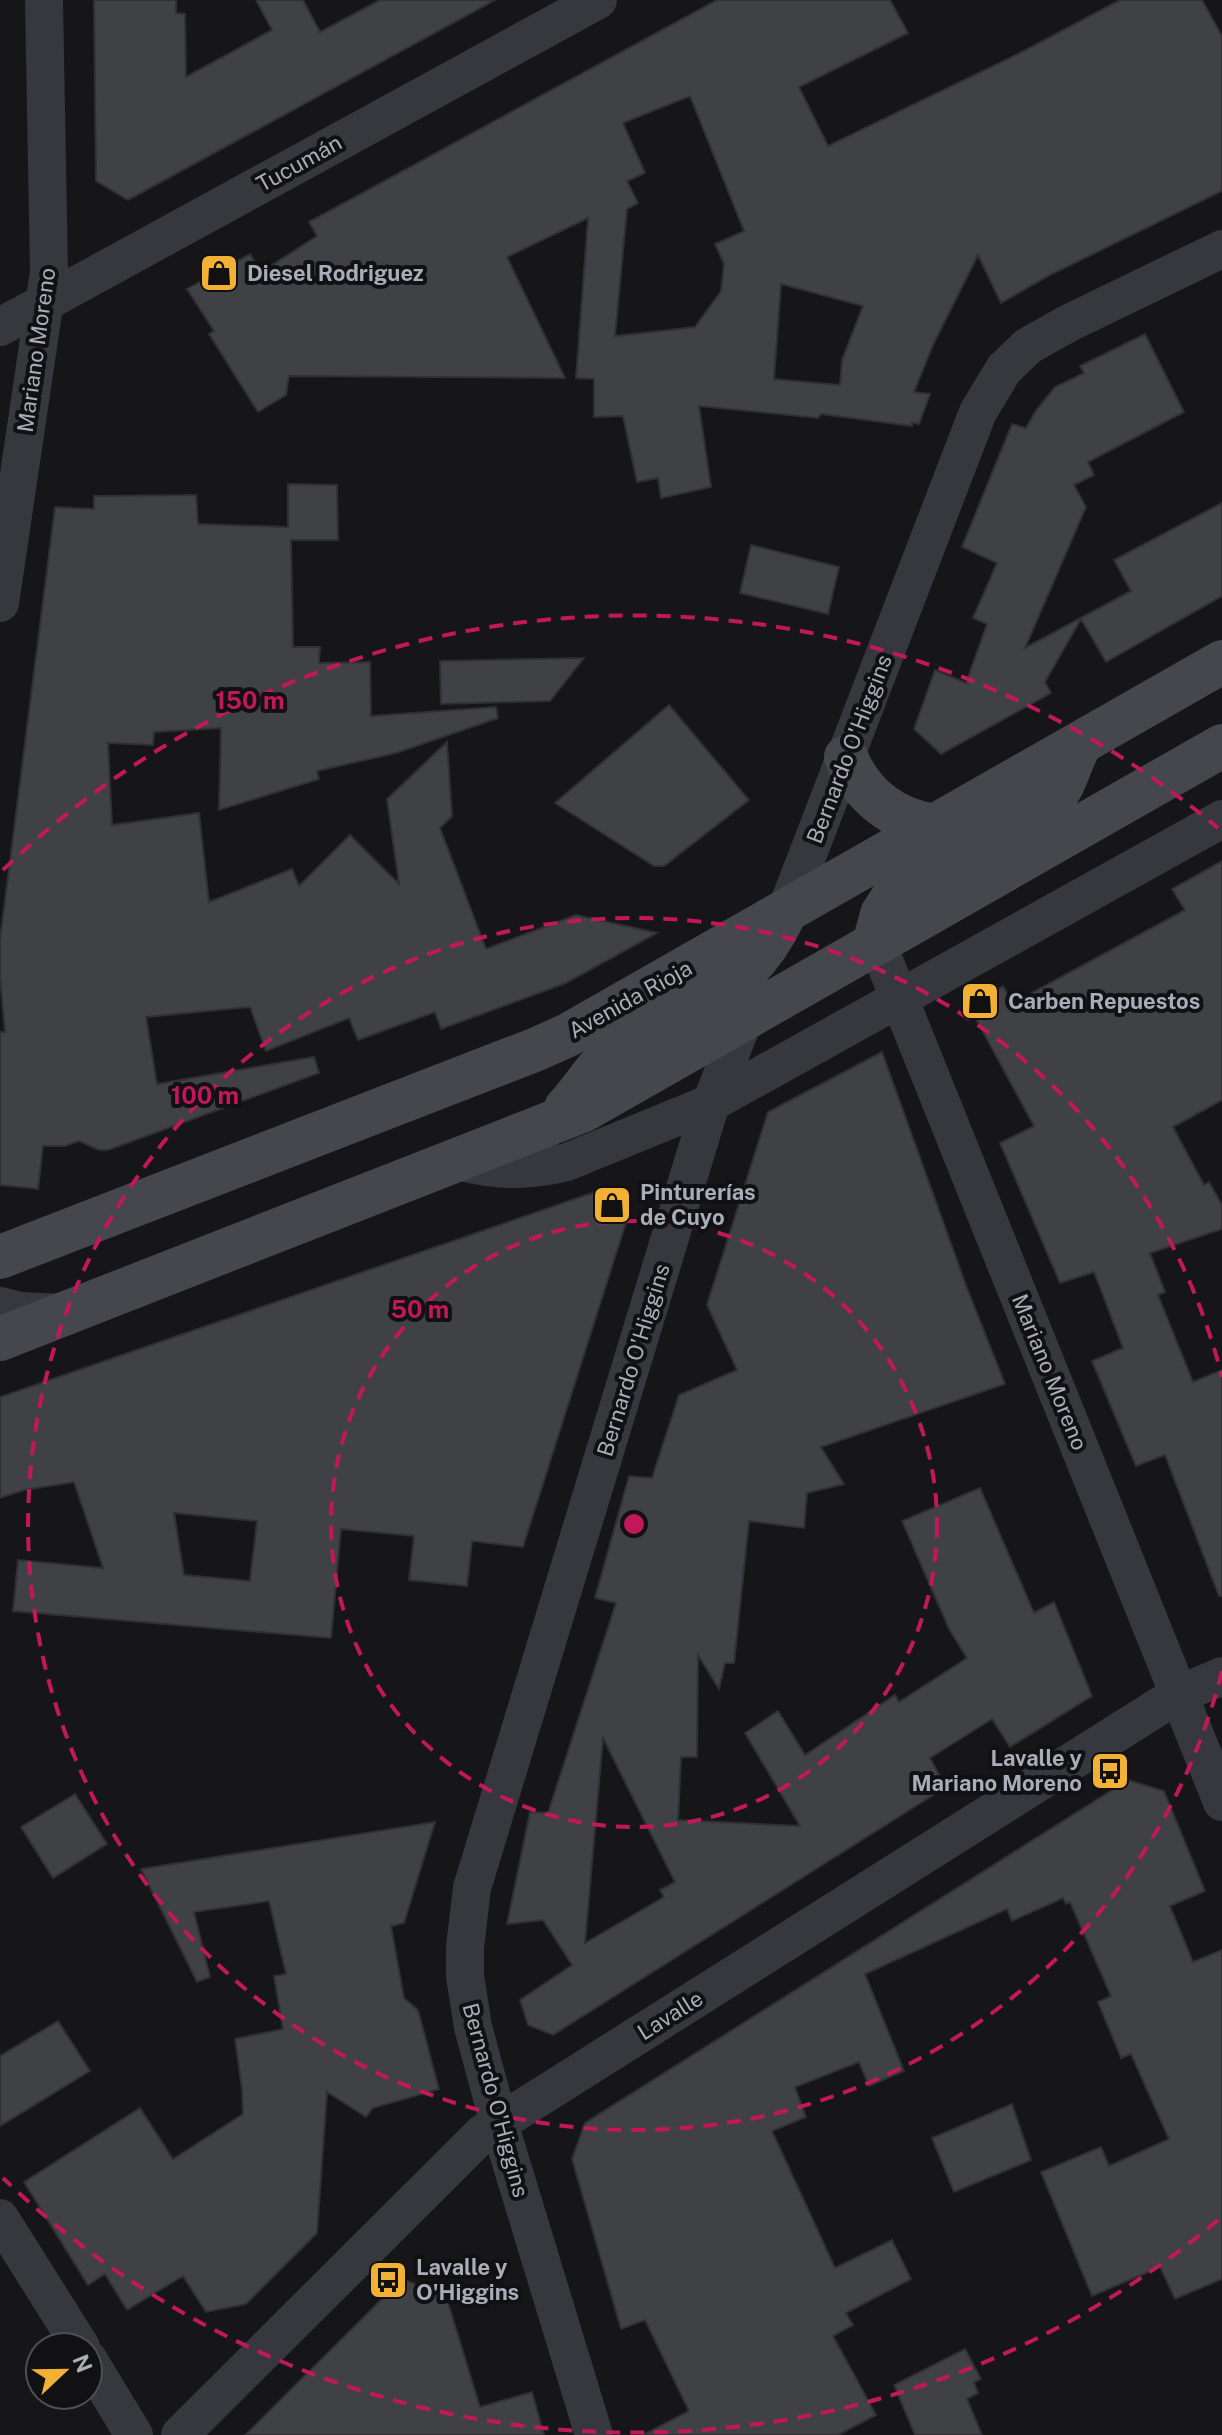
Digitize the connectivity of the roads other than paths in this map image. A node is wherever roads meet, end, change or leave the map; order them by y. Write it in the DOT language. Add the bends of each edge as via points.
graph roads {
  1 [pos="44,0"];
  2 [pos="598,0"];
  3 [pos="1222,249"];
  4 [pos="45,302"];
  5 [pos="0,327"];
  6 [pos="0,603"];
  7 [pos="1222,662"];
  8 [pos="1081,743"];
  9 [pos="1222,746"];
  10 [pos="846,757"];
  11 [pos="1222,819"];
  12 [pos="936,826"];
  13 [pos="786,912"];
  14 [pos="877,943"];
  15 [pos="900,998"];
  16 [pos="745,1019"];
  17 [pos="711,1103"];
  18 [pos="547,1126"];
  19 [pos="457,1161"];
  20 [pos="0,1257"];
  21 [pos="0,1306"];
  22 [pos="68,1312"];
  23 [pos="0,1339"];
  24 [pos="1222,1676"];
  25 [pos="1179,1695"];
  26 [pos="1222,1802"];
  27 [pos="499,2123"];
  28 [pos="0,2218"];
  29 [pos="71,2331"];
  30 [pos="104,2385"];
  31 [pos="134,2435"];
  32 [pos="180,2435"];
  33 [pos="594,2435"];
  1 -- 4 [label="street, Mariano Moreno" via="49,272"];
  2 -- 4 [label="street, Tucumán"];
  3 -- 10 [label="street, Bernardo O'Higgins" via="1069,323 1028,346 1004,369 978,412"];
  4 -- 5 [label="street, Tucumán"];
  4 -- 6 [label="street, Mariano Moreno"];
  7 -- 8 [label="main road, Avenida Rioja"];
  8 -- 12 [label="main road, Avenida Rioja"];
  8 -- 14 [label="main road" via="1050,802 898,889 882,914"];
  9 -- 14 [label="main road"];
  10 -- 12 [label="main road" via="881,805"];
  10 -- 13 [label="street, Bernardo O'Higgins"];
  11 -- 15 [label="street"];
  12 -- 13 [label="main road, Avenida Rioja"];
  13 -- 16 [label="street, Bernardo O'Higgins"];
  13 -- 18 [label="main road" via="757,960 729,988 613,1054"];
  13 -- 20 [label="main road, Avenida Rioja" via="537,1049"];
  14 -- 15 [label="street, Mariano Moreno"];
  14 -- 16 [label="main road"];
  15 -- 17 [label="street"];
  15 -- 25 [label="street, Mariano Moreno"];
  16 -- 17 [label="street, Bernardo O'Higgins"];
  16 -- 18 [label="main road"];
  17 -- 19 [label="street" via="552,1166 500,1170"];
  17 -- 27 [label="street, Bernardo O'Higgins" via="472,1888 465,1947 468,2005"];
  18 -- 19 [label="main road"];
  19 -- 22 [label="main road"];
  21 -- 22 [label="street"];
  22 -- 23 [label="main road"];
  24 -- 25 [label="street, Lavalle"];
  25 -- 26 [label="street, Mariano Moreno"];
  25 -- 27 [label="street, Lavalle"];
  27 -- 32 [label="street, Lavalle" via="483,2133"];
  27 -- 33 [label="street, Bernardo O'Higgins"];
  28 -- 29 [label="street"];
  30 -- 31 [label="street"];
}
